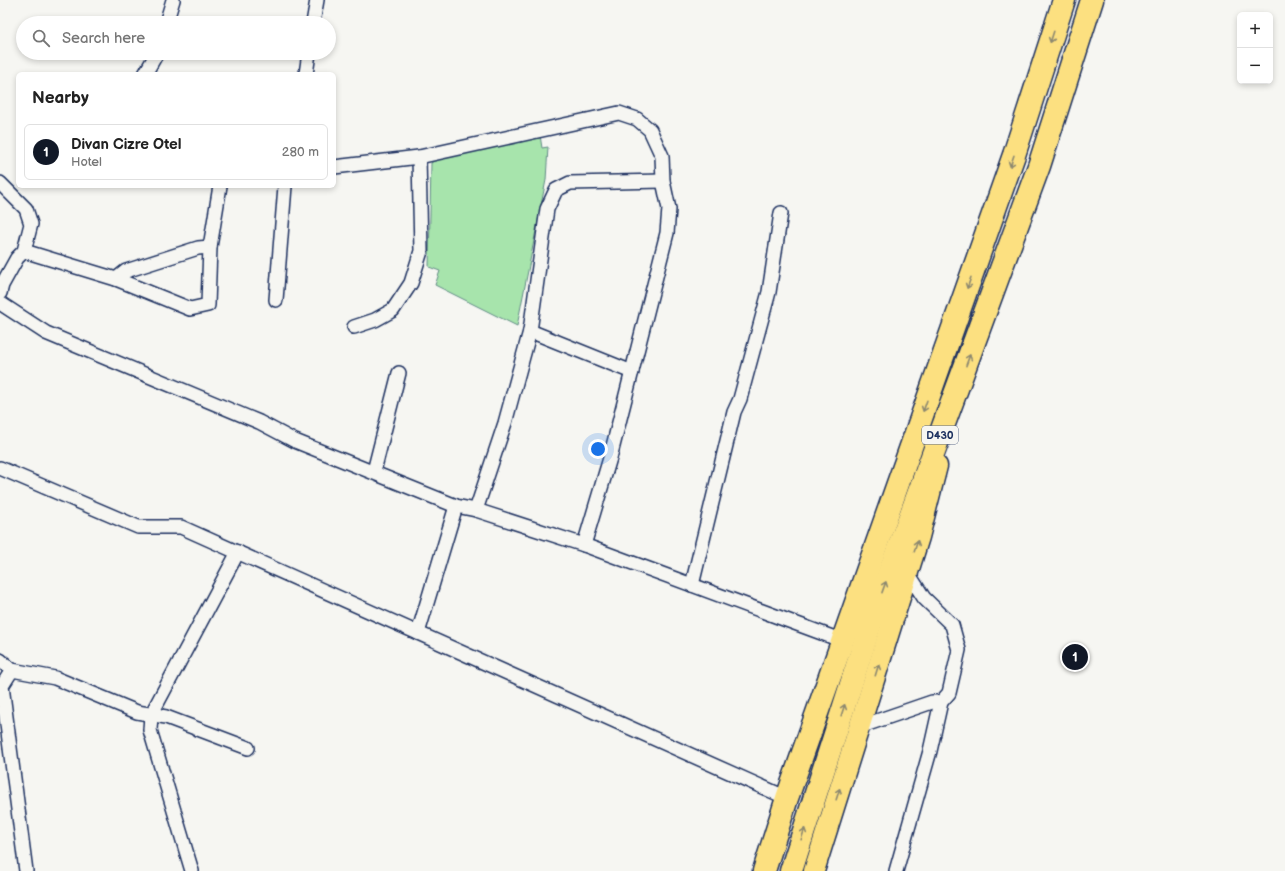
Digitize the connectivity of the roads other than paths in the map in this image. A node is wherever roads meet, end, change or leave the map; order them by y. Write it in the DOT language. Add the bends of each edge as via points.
graph roads {
  1 [pos="173,0"];
  2 [pos="316,0"];
  3 [pos="1064,0"];
  4 [pos="1092,0"];
  5 [pos="168,16"];
  6 [pos="314,16"];
  7 [pos="153,60"];
  8 [pos="308,60"];
  9 [pos="146,72"];
  10 [pos="306,72"];
  11 [pos="419,157"];
  12 [pos="336,167"];
  13 [pos="663,181"];
  14 [pos="0,183"];
  15 [pos="220,188"];
  16 [pos="284,188"];
  17 [pos="781,213"];
  18 [pos="210,246"];
  19 [pos="24,251"];
  20 [pos="116,279"];
  21 [pos="0,293"];
  22 [pos="276,300"];
  23 [pos="0,303"];
  24 [pos="354,327"];
  25 [pos="530,331"];
  26 [pos="632,372"];
  27 [pos="399,373"];
  28 [pos="958,386"];
  29 [pos="0,468"];
  30 [pos="374,471"];
  31 [pos="456,506"];
  32 [pos="476,510"];
  33 [pos="584,544"];
  34 [pos="238,552"];
  35 [pos="908,573"];
  36 [pos="692,585"];
  37 [pos="418,633"];
  38 [pos="843,641"];
  39 [pos="0,660"];
  40 [pos="12,670"];
  41 [pos="1,686"];
  42 [pos="941,702"];
  43 [pos="151,715"];
  44 [pos="859,727"];
  45 [pos="248,748"];
  46 [pos="787,798"];
  47 [pos="26,871"];
  48 [pos="192,871"];
  49 [pos="764,871"];
  50 [pos="791,871"];
  51 [pos="814,871"];
  52 [pos="896,871"];
  1 -- 5 [label="street"];
  2 -- 6 [label="street"];
  3 -- 38 [label="highway, D430, one-way" via="1014,155"];
  28 -- 4 [label="highway, D430, one-way" via="1040,166"];
  7 -- 9 [label="street"];
  8 -- 10 [label="street"];
  11 -- 12 [label="street"];
  11 -- 13 [label="street" via="620,113 637,119 650,130 662,156"];
  11 -- 24 [label="street" via="421,251 411,283 393,310"];
  13 -- 25 [label="street" via="570,182 556,190 547,209"];
  13 -- 26 [label="street" via="669,209 667,233"];
  14 -- 19 [label="street" via="26,209 31,224"];
  15 -- 18 [label="street"];
  16 -- 22 [label="street"];
  17 -- 36 [label="street" via="769,292 740,399 734,412"];
  18 -- 20 [label="street" via="126,270"];
  18 -- 20 [label="street" via="208,305 190,309"];
  19 -- 20 [label="street"];
  19 -- 21 [label="street" via="17,258"];
  23 -- 30 [label="street" via="46,333 259,422 295,441"];
  25 -- 26 [label="street"];
  25 -- 32 [label="street" via="505,423"];
  26 -- 33 [label="street"];
  27 -- 30 [label="street"];
  35 -- 28 [label="main road, one-way"];
  50 -- 28 [label="highway, D430, one-way" via="871,622"];
  29 -- 34 [label="street" via="138,527 181,527"];
  30 -- 31 [label="street"];
  31 -- 32 [label="street"];
  31 -- 37 [label="street"];
  32 -- 33 [label="street"];
  33 -- 36 [label="street"];
  34 -- 37 [label="street"];
  34 -- 43 [label="street"];
  35 -- 42 [label="street" via="924,598 952,625 954,631 958,650 949,693"];
  44 -- 35 [label="main road, one-way"];
  36 -- 38 [label="street"];
  37 -- 46 [label="street"];
  38 -- 46 [label="highway, D430"];
  39 -- 40 [label="street"];
  40 -- 41 [label="street"];
  40 -- 43 [label="street" via="55,678 137,712"];
  41 -- 47 [label="street"];
  42 -- 44 [label="street" via="932,702"];
  42 -- 52 [label="street"];
  43 -- 45 [label="street" via="166,717"];
  43 -- 48 [label="street" via="150,730"];
  51 -- 44 [label="main road, one-way"];
  46 -- 49 [label="highway, D430"];
}
